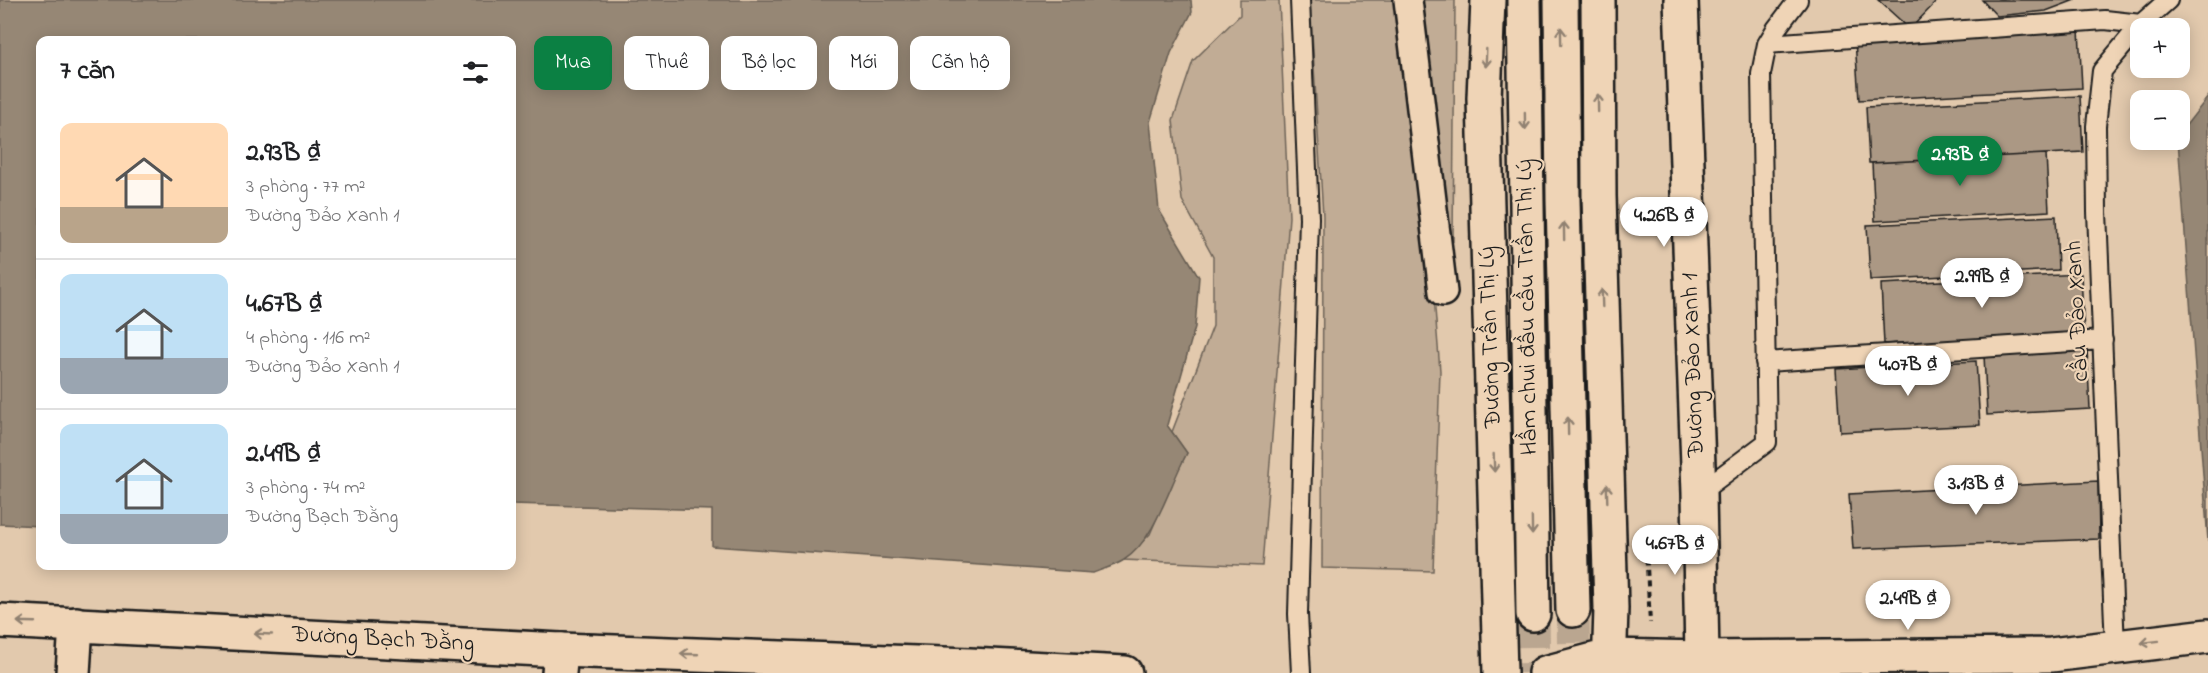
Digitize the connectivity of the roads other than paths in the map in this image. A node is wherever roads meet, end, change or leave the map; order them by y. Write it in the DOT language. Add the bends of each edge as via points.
graph roads {
  1 [pos="1300,0"];
  2 [pos="1408,0"];
  3 [pos="1488,0"];
  4 [pos="1524,0"];
  5 [pos="1561,0"];
  6 [pos="1598,0"];
  7 [pos="1681,0"];
  8 [pos="1798,0"];
  9 [pos="2168,0"];
  10 [pos="2148,18"];
  11 [pos="2130,23"];
  12 [pos="2130,37"];
  13 [pos="1767,44"];
  14 [pos="1443,292"];
  15 [pos="2103,340"];
  16 [pos="1765,362"];
  17 [pos="1699,493"];
  18 [pos="1573,610"];
  19 [pos="1533,614"];
  20 [pos="0,621"];
  21 [pos="76,624"];
  22 [pos="2208,636"];
  23 [pos="1702,658"];
  24 [pos="2115,660"];
  25 [pos="560,661"];
  26 [pos="1609,665"];
  27 [pos="1079,672"];
  28 [pos="73,673"];
  29 [pos="1125,673"];
  30 [pos="1301,673"];
  31 [pos="1500,673"];
  32 [pos="1545,673"];
  1 -- 30 [label="lane" via="1309,218 1298,614"];
  2 -- 14 [label="street"];
  3 -- 31 [label="main road, Đường Trần Thị Lý, one-way" via="1484,98"];
  4 -- 19 [label="main road, Hầm chui đầu cầu Trần Thị Lý, one-way"];
  18 -- 5 [label="main road, Hầm chui đầu cầu Trần Thị Lý, one-way"];
  26 -- 6 [label="main road, one-way"];
  7 -- 17 [label="main road, Đường Đảo Xanh 1"];
  8 -- 13 [label="lane"];
  9 -- 10 [label="lane, cầu Đảo Xanh"];
  11 -- 13 [label="lane" via="2105,20"];
  12 -- 15 [label="lane, cầu Đảo Xanh" via="2102,71 2096,126"];
  13 -- 16 [label="lane" via="1761,74"];
  15 -- 16 [label="lane"];
  15 -- 24 [label="lane, cầu Đảo Xanh"];
  16 -- 17 [label="lane" via="1767,442"];
  17 -- 23 [label="main road, Đường Đảo Xanh 1"];
  21 -- 20 [label="main road, Đường Bạch Đằng, one-way"];
  25 -- 21 [label="main road, Đường Bạch Đằng, one-way"];
  21 -- 28 [label="main road"];
  22 -- 24 [label="main road, one-way"];
  23 -- 24 [label="main road" via="2051,655"];
  23 -- 26 [label="main road"];
  27 -- 25 [label="main road, Đường Bạch Đằng, one-way" via="970,665"];
  26 -- 32 [label="main road"];
  27 -- 29 [label="main road, Đường Bạch Đằng"];
}
